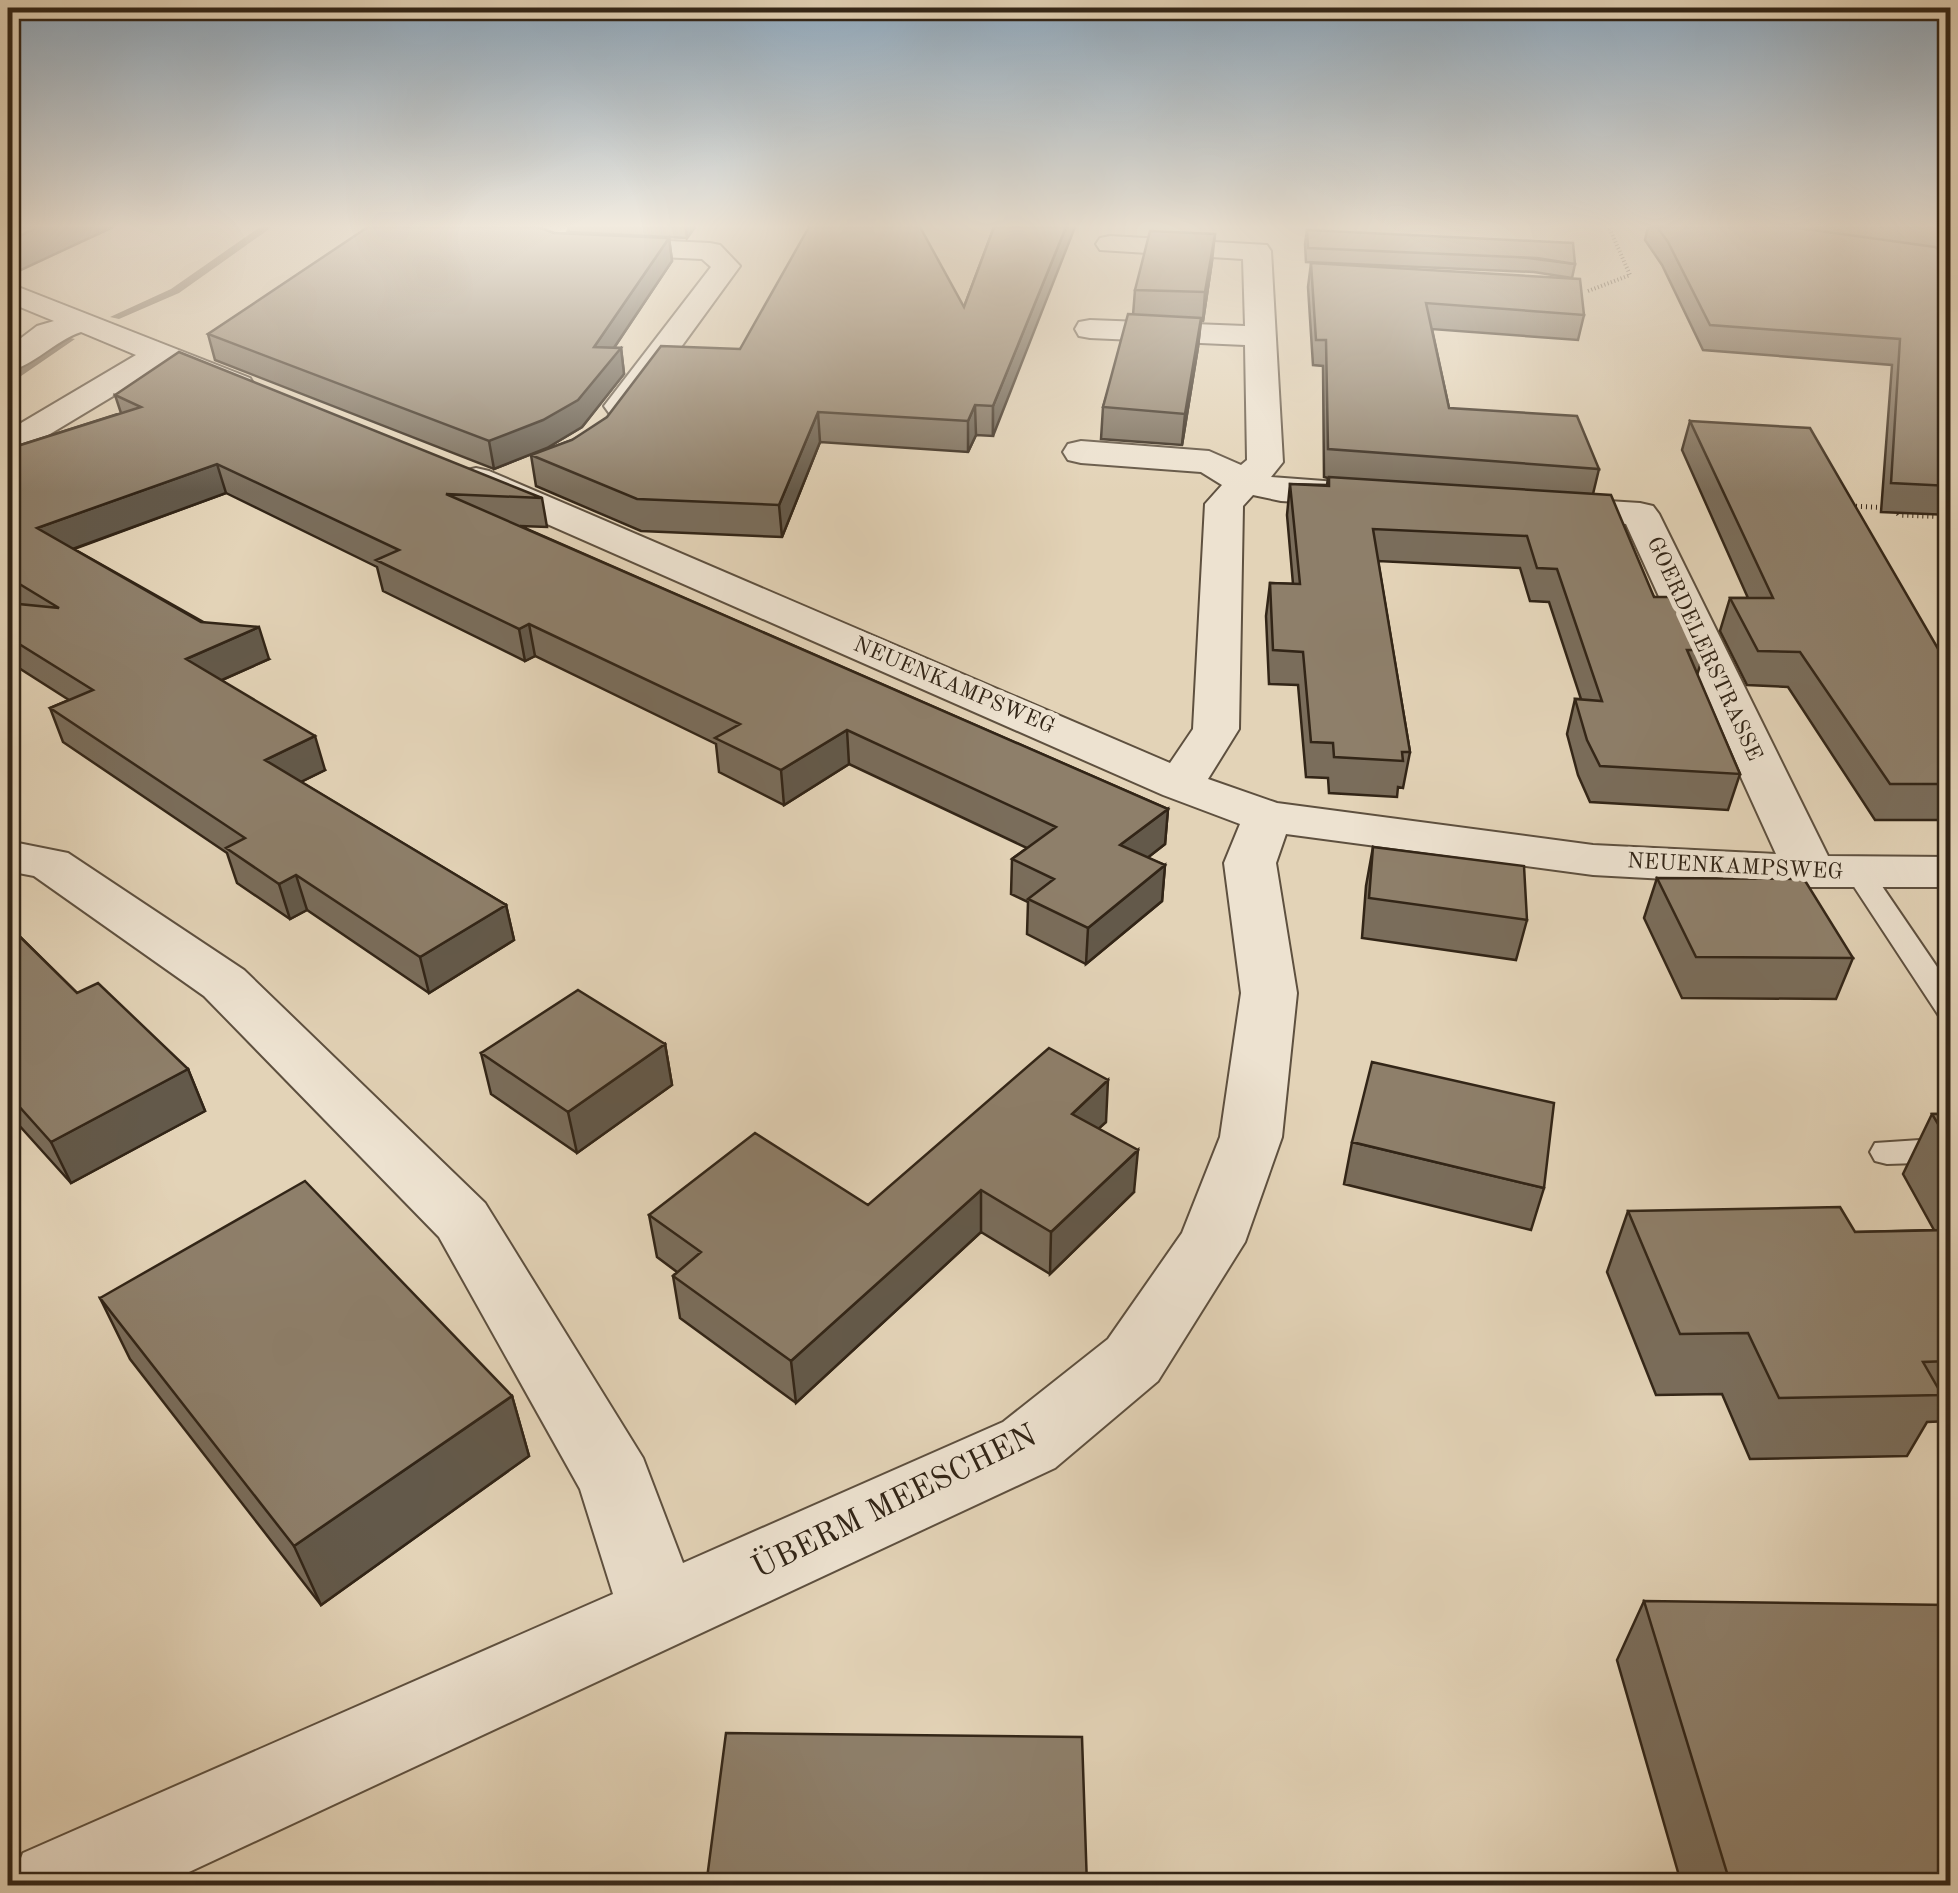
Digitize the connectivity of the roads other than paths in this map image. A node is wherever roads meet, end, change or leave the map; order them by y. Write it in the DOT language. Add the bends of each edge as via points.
graph roads {
  1 [pos="66,315"];
  2 [pos="689,315"];
  3 [pos="1265,315"];
  4 [pos="82,322"];
  5 [pos="1090,329"];
  6 [pos="1262,336"];
  7 [pos="163,356"];
  8 [pos="8,362"];
  9 [pos="276,400"];
  10 [pos="23,436"];
  11 [pos="598,437"];
  12 [pos="1081,452"];
  13 [pos="443,466"];
  14 [pos="1244,482"];
  15 [pos="1401,498"];
  16 [pos="1501,505"];
  17 [pos="1180,785"];
  18 [pos="1268,816"];
  19 [pos="8,856"];
  20 [pos="1810,872"];
  21 [pos="1858,872"];
  22 [pos="1950,872"];
  23 [pos="1950,1009"];
  24 [pos="1950,1150"];
  25 [pos="1887,1152"];
  26 [pos="660,1615"];
  27 [pos="56,1886"];
  1 -- 4 [label="street"];
  2 -- 11 [label="street"];
  3 -- 6 [label="street"];
  4 -- 7 [label="street"];
  4 -- 8 [label="street" via="48,333"];
  5 -- 6 [label="street"];
  6 -- 14 [label="street" via="1265,462"];
  7 -- 9 [label="street"];
  7 -- 10 [label="street"];
  12 -- 14 [label="street" via="1209,462"];
  13 -- 17 [label="street, NEUENKAMPSWEG" via="511,480"];
  14 -- 15 [label="street"];
  14 -- 17 [label="street" via="1224,504 1216,729"];
  16 -- 20 [label="street, GOERDELERSTRASSE" via="1640,514"];
  17 -- 18 [label="street, NEUENKAMPSWEG"];
  18 -- 20 [label="street, NEUENKAMPSWEG" via="1593,860"];
  18 -- 26 [label="street, ÜBERM MEESCHEN" via="1250,863 1269,993 1252,1136 1212,1242 1133,1360 1029,1445"];
  19 -- 26 [label="street" via="50,864 224,983 462,1220 616,1482"];
  20 -- 21 [label="street, NEUENKAMPSWEG"];
  21 -- 22 [label="street, NEUENKAMPSWEG"];
  21 -- 23 [label="lane"];
  24 -- 25 [label="lane"];
  26 -- 27 [label="street, ÜBERM MEESCHEN"];
}
